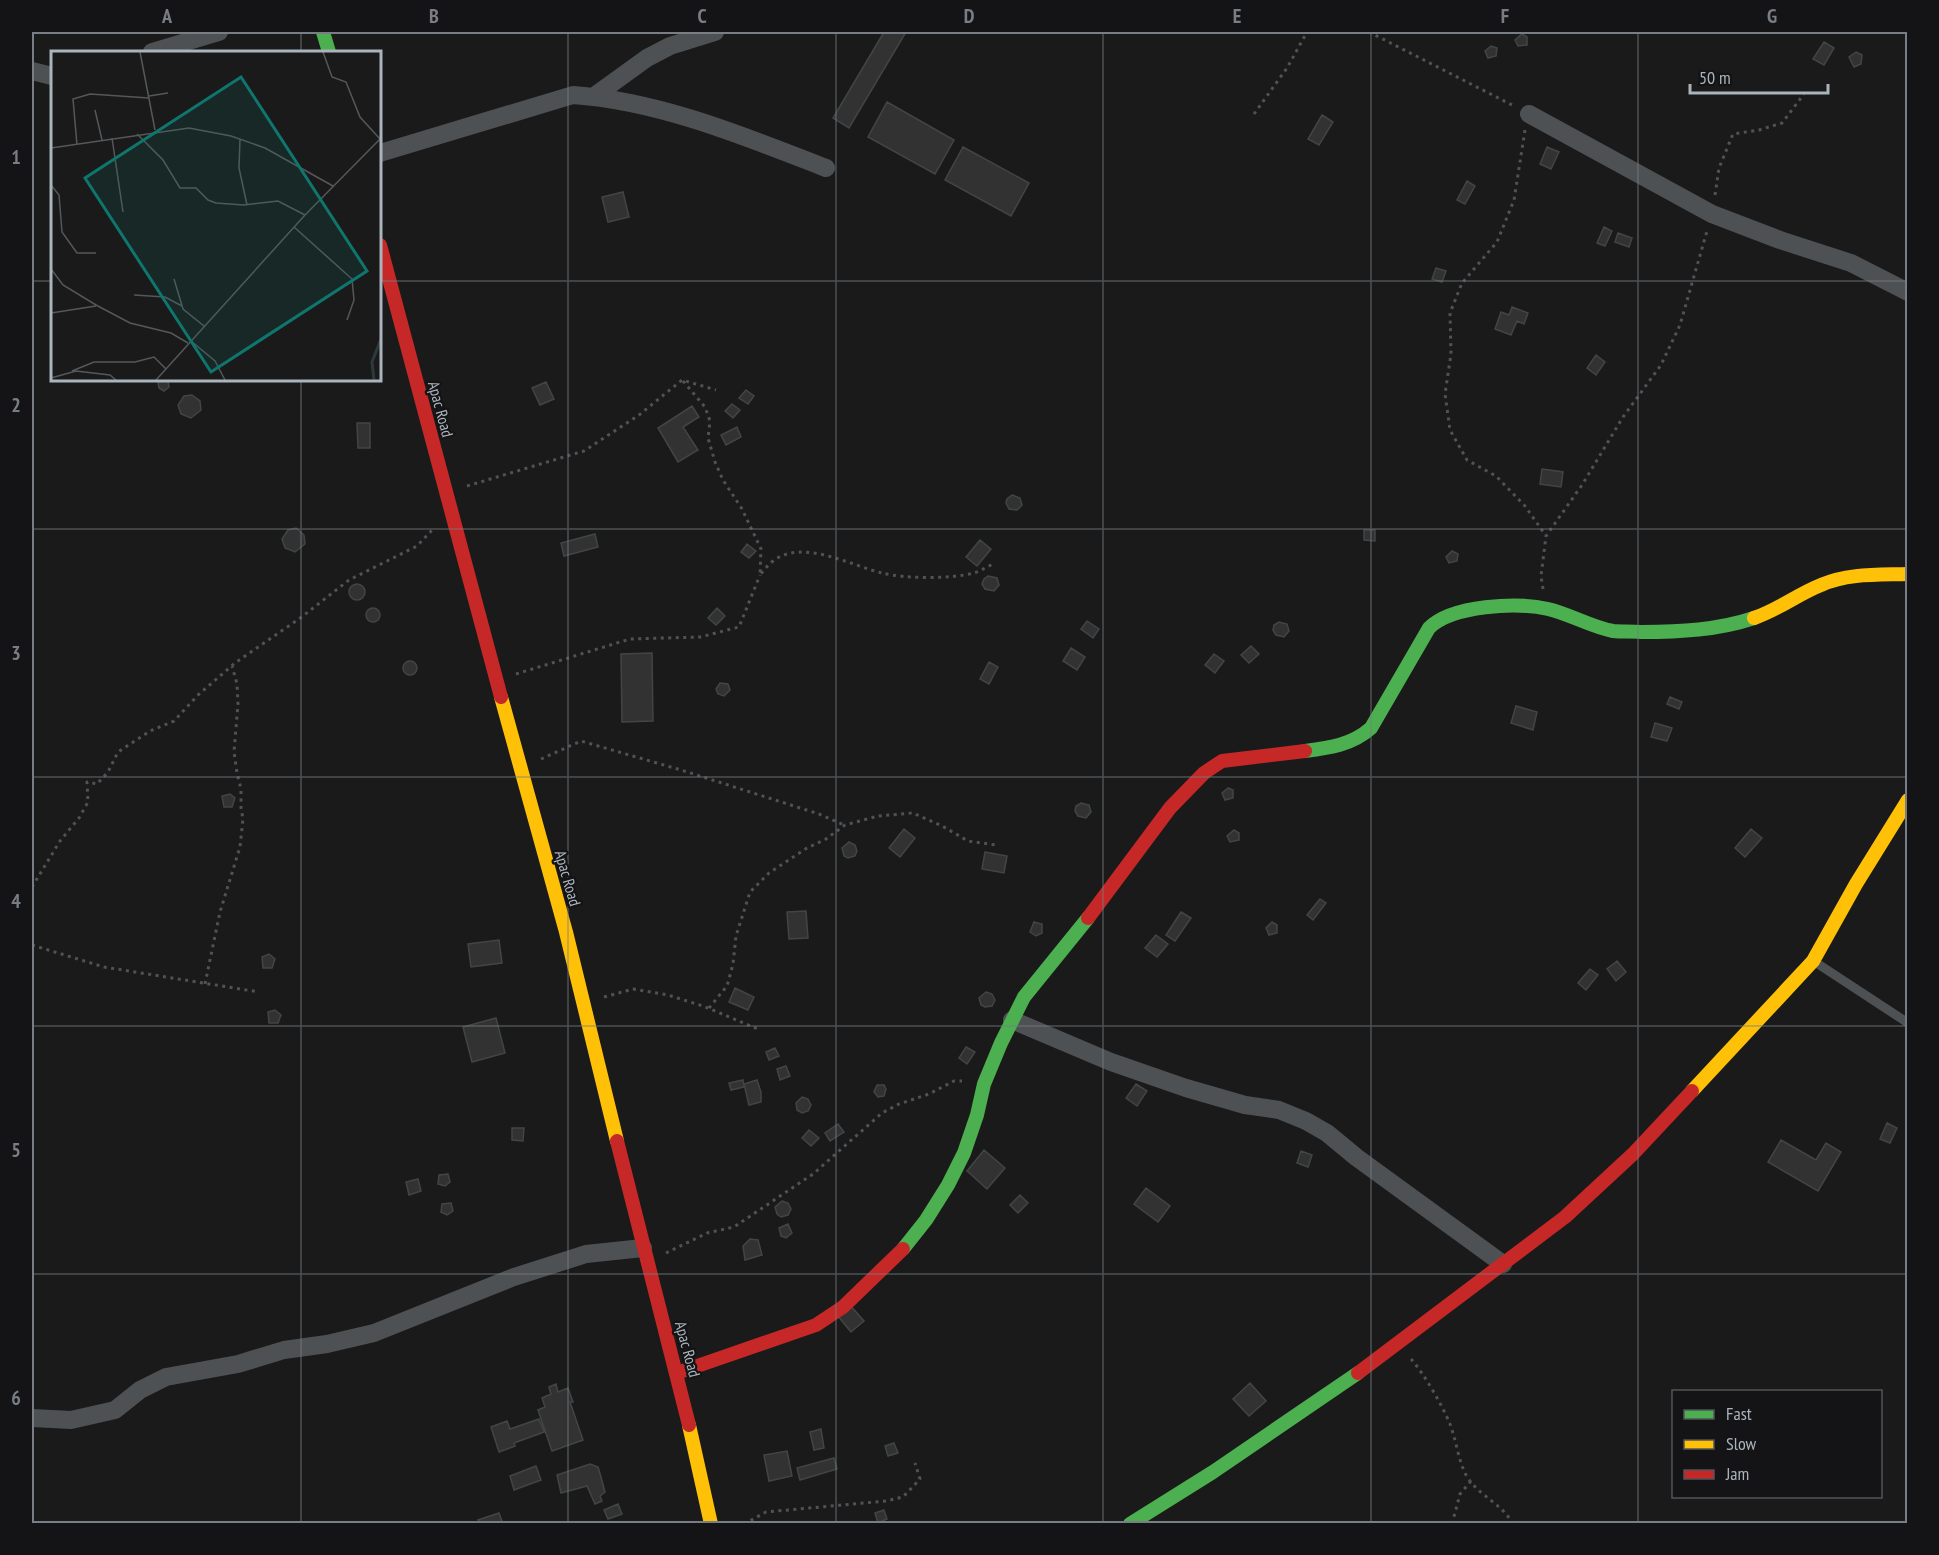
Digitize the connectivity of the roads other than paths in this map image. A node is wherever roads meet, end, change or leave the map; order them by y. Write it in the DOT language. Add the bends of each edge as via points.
graph roads {
  1 [pos="219,32"];
  2 [pos="324,32"];
  3 [pos="715,32"];
  4 [pos="155,51"];
  5 [pos="329,51"];
  6 [pos="32,71"];
  7 [pos="51,76"];
  8 [pos="593,97"];
  9 [pos="1529,114"];
  10 [pos="381,153"];
  11 [pos="826,168"];
  12 [pos="381,249"];
  13 [pos="1908,292"];
  14 [pos="1908,574"];
  15 [pos="1908,800"];
  16 [pos="1813,961"];
  17 [pos="1012,1020"];
  18 [pos="1908,1023"];
  19 [pos="645,1255"];
  20 [pos="1503,1264"];
  21 [pos="677,1373"];
  22 [pos="32,1418"];
  23 [pos="711,1524"];
  24 [pos="1130,1524"];
  1 -- 4 [label="street"];
  2 -- 5 [label="street"];
  3 -- 8 [label="street" via="670,46"];
  6 -- 7 [label="street"];
  8 -- 10 [label="street" via="573,95"];
  8 -- 11 [label="street" via="648,107"];
  9 -- 13 [label="street" via="1712,214 1851,263"];
  12 -- 19 [label="street, Apac Road" via="566,932"];
  14 -- 17 [label="street" via="1846,577 1822,584 1765,614 1708,629 1614,631 1546,609 1504,606 1443,617 1430,628 1362,737 1334,747 1222,761 1204,773 1170,808 1024,997"];
  15 -- 16 [label="street"];
  16 -- 18 [label="lane"];
  16 -- 20 [label="street" via="1633,1154 1566,1217"];
  17 -- 20 [label="street" via="1111,1062 1186,1088 1279,1110 1306,1121"];
  17 -- 21 [label="street" via="984,1084 964,1153 926,1220 901,1252 871,1282 816,1325"];
  19 -- 21 [label="street, Apac Road"];
  19 -- 22 [label="street" via="586,1254 374,1333 166,1377 140,1390 115,1410 71,1420"];
  20 -- 24 [label="street" via="1328,1395"];
  21 -- 23 [label="street, Apac Road"];
}
